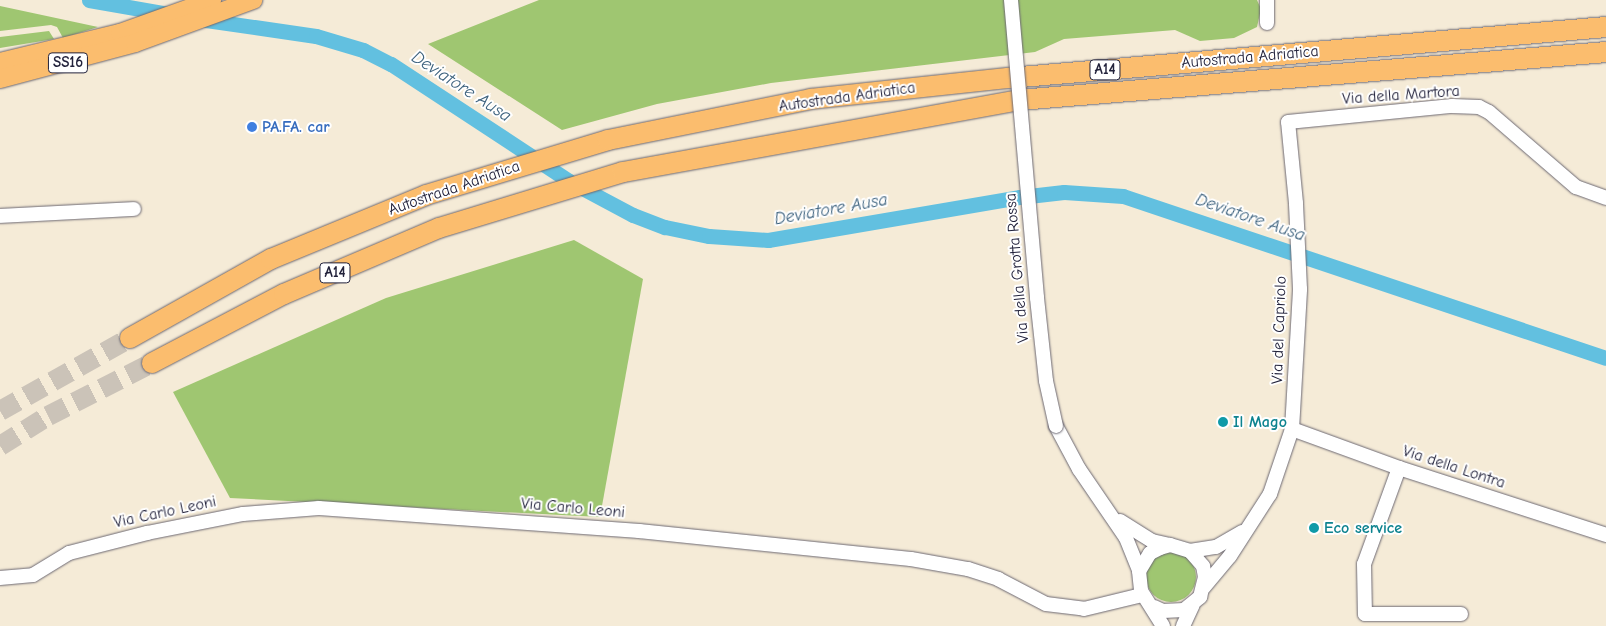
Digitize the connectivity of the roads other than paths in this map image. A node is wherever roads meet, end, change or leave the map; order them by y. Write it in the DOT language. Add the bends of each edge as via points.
graph roads {
  1 [pos="212,0"];
  2 [pos="253,0"];
  3 [pos="1012,0"];
  4 [pos="1267,0"];
  5 [pos="1267,23"];
  6 [pos="1606,27"];
  7 [pos="1606,52"];
  8 [pos="0,62"];
  9 [pos="0,79"];
  10 [pos="1288,122"];
  11 [pos="1606,198"];
  12 [pos="134,209"];
  13 [pos="0,216"];
  14 [pos="130,338"];
  15 [pos="152,363"];
  16 [pos="1292,429"];
  17 [pos="1399,468"];
  18 [pos="1113,516"];
  19 [pos="1247,529"];
  20 [pos="1606,535"];
  21 [pos="1170,545"];
  22 [pos="1190,551"];
  23 [pos="1139,570"];
  24 [pos="0,578"];
  25 [pos="1204,587"];
  26 [pos="1142,594"];
  27 [pos="1193,605"];
  28 [pos="1154,607"];
  29 [pos="1461,614"];
  30 [pos="1163,626"];
  31 [pos="1183,626"];
  1 -- 8 [label="main road, SS16" via="120,33"];
  2 -- 9 [label="main road, SS16" via="135,43"];
  3 -- 18 [label="street, Via della Grotta Rossa, bridge" via="1046,381 1056,426 1084,476"];
  4 -- 5 [label="street"];
  6 -- 14 [label="highway, Autostrada Adriatica / A14" via="1009,78 810,99 608,140 426,195 271,259"];
  7 -- 15 [label="highway, Autostrada Adriatica / A14" via="1019,100 623,172 439,228 284,294"];
  10 -- 11 [label="street, Via della Martora" via="1452,106 1479,107 1489,112 1576,187"];
  10 -- 16 [label="street, Via del Capriolo" via="1299,280"];
  12 -- 13 [label="street"];
  16 -- 17 [label="street, Via della Lontra"];
  16 -- 19 [label="street, Via del Capriolo" via="1270,494"];
  17 -- 20 [label="street, Via della Lontra"];
  17 -- 29 [label="street" via="1364,564 1365,614"];
  18 -- 21 [label="street, Via della Grotta Rossa" via="1135,532"];
  18 -- 23 [label="street, Via della Grotta Rossa" via="1135,555"];
  19 -- 22 [label="street, Via del Capriolo" via="1216,547"];
  19 -- 25 [label="street, Via del Capriolo"];
  21 -- 22 [label="street"];
  21 -- 23 [label="street" via="1150,553"];
  22 -- 25 [label="street" via="1203,566"];
  23 -- 26 [label="street"];
  24 -- 26 [label="street, Via Carlo Leoni" via="33,575 69,553 147,533 243,514 319,508 639,531 911,559 968,569 998,579 1046,604 1084,609"];
  25 -- 27 [label="street"];
  26 -- 28 [label="street"];
  27 -- 28 [label="street" via="1174,612"];
  27 -- 31 [label="street"];
  28 -- 30 [label="street"];
}
